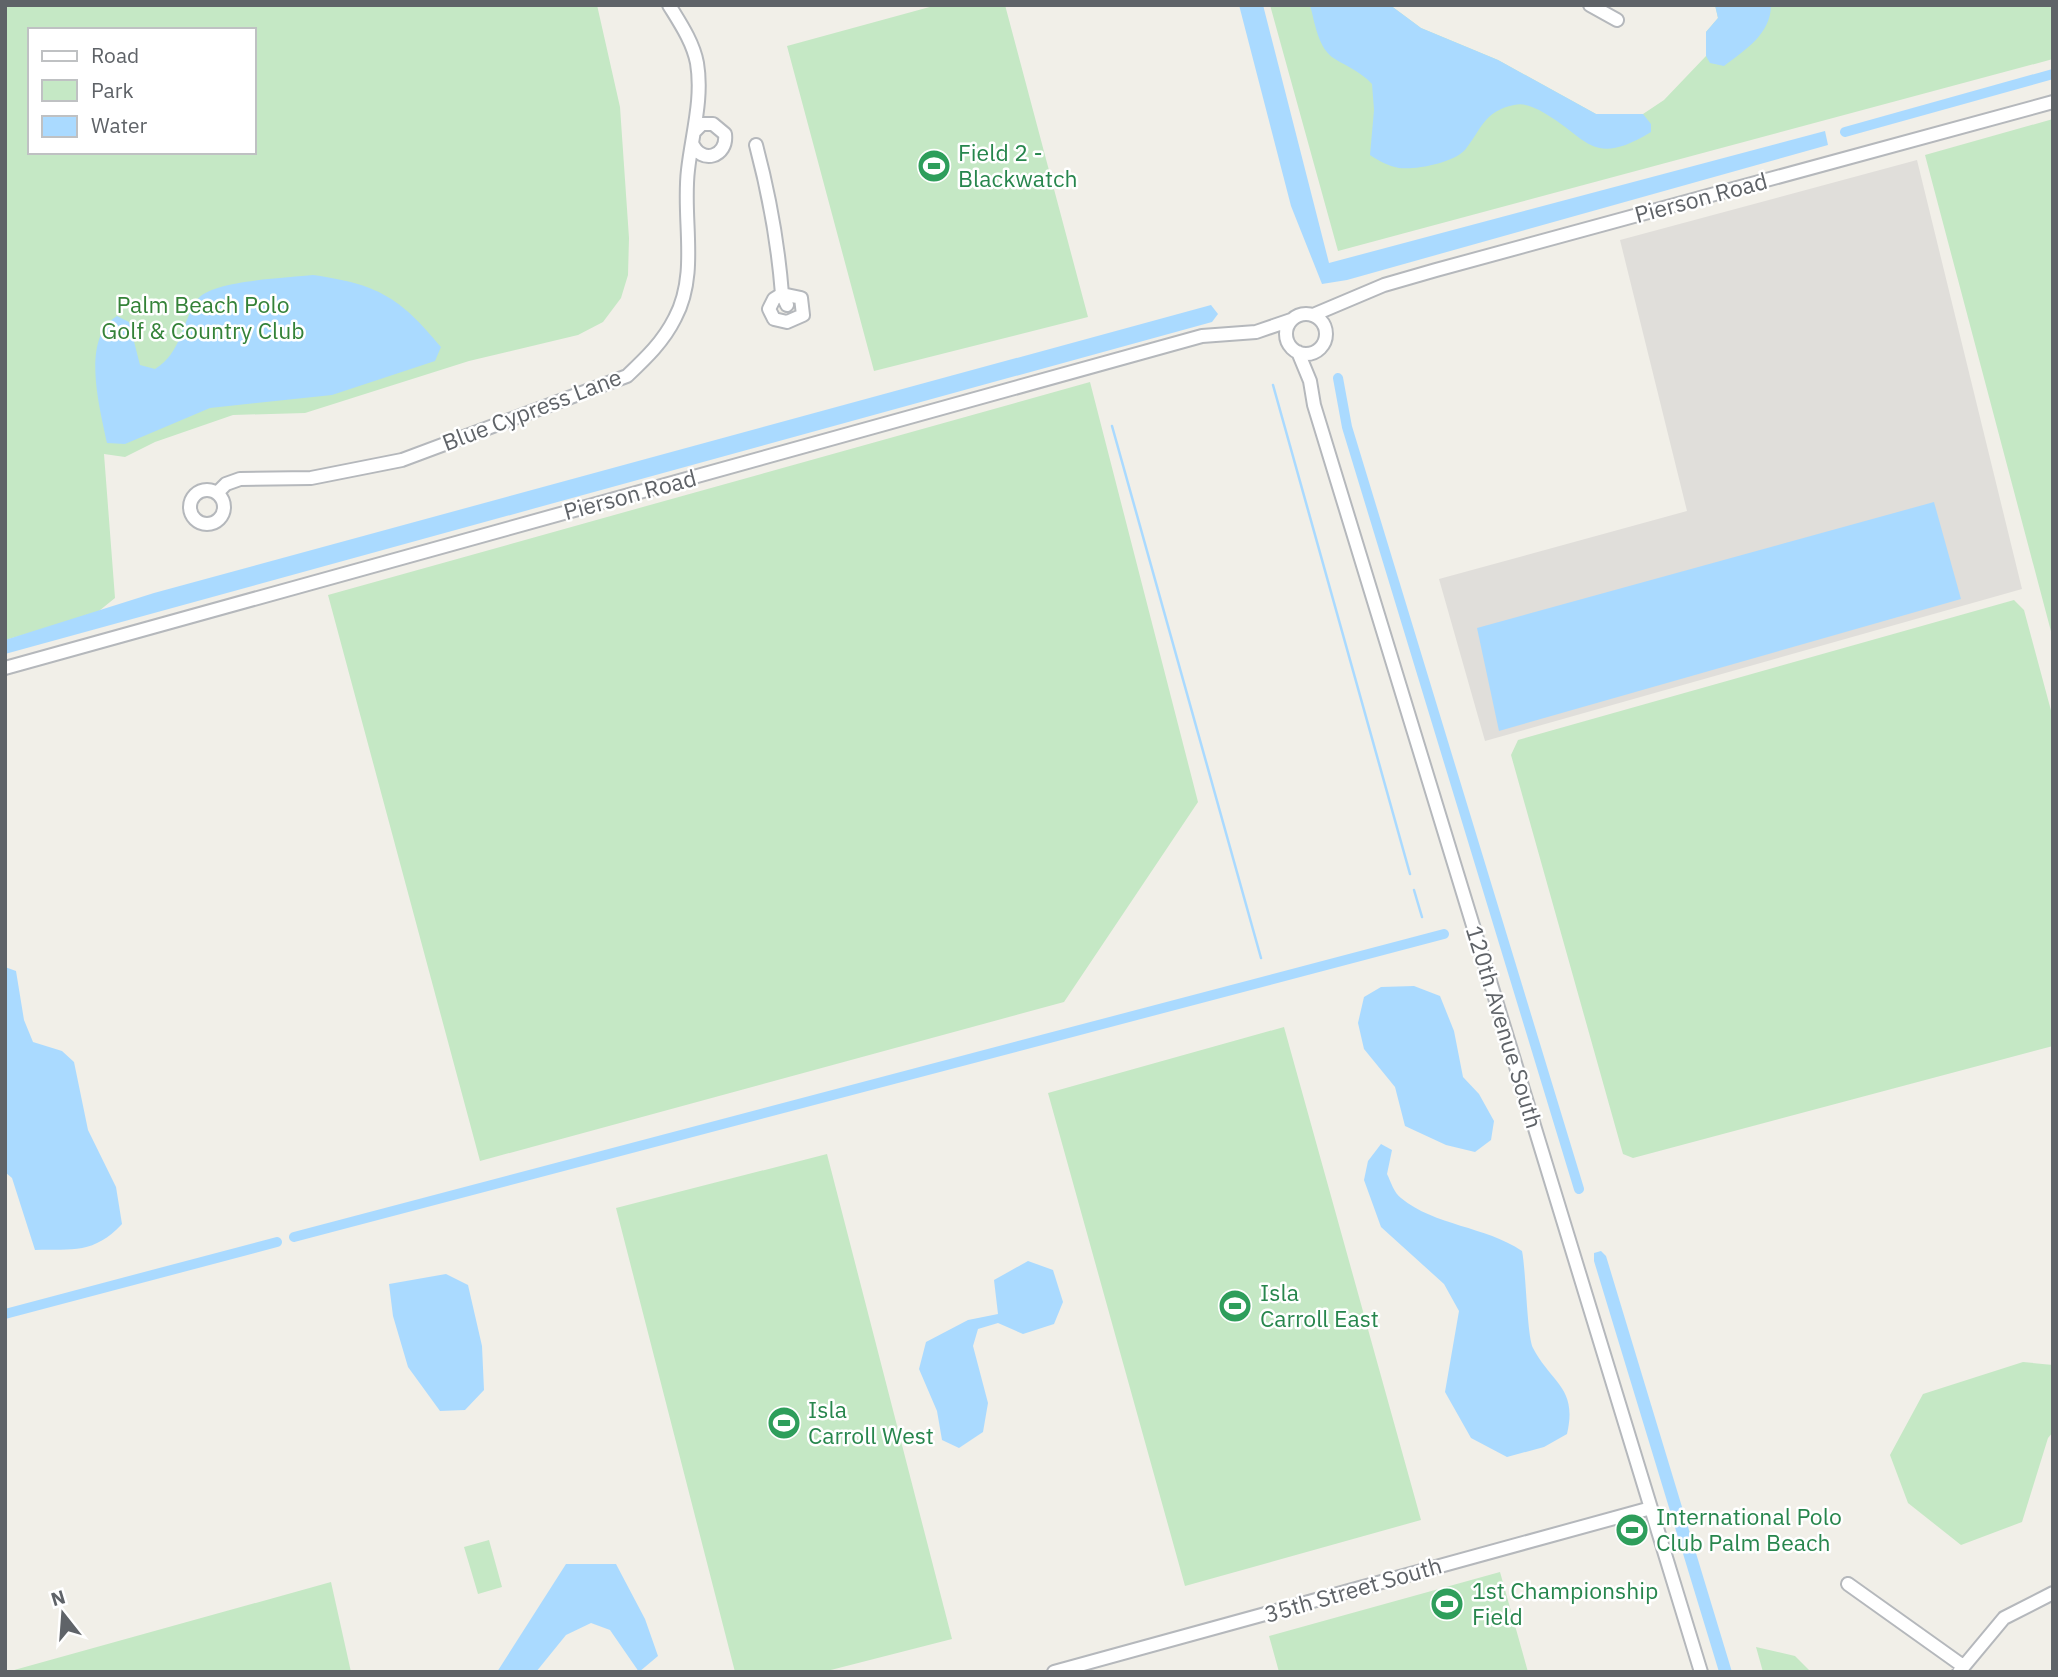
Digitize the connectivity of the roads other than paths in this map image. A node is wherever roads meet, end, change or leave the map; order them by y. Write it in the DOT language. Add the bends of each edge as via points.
graph roads {
  1 [pos="669,5"];
  2 [pos="1590,5"];
  3 [pos="1617,20"];
  4 [pos="2053,102"];
  5 [pos="756,145"];
  6 [pos="785,299"];
  7 [pos="1352,301"];
  8 [pos="1313,315"];
  9 [pos="1291,320"];
  10 [pos="1326,329"];
  11 [pos="1256,332"];
  12 [pos="1287,342"];
  13 [pos="1298,352"];
  14 [pos="1315,352"];
  15 [pos="1310,381"];
  16 [pos="217,493"];
  17 [pos="5,668"];
  18 [pos="1651,1508"];
  19 [pos="1847,1584"];
  20 [pos="2053,1593"];
  21 [pos="1961,1669"];
  22 [pos="1054,1672"];
  23 [pos="1701,1672"];
  1 -- 16 [label="street, Blue Cypress Lane" via="687,34 696,62 699,100 685,207 686,287 676,318 654,351 627,376 402,460 311,478 240,479"];
  2 -- 3 [label="street"];
  4 -- 7 [label="street, Pierson Road" via="1436,270 1384,285"];
  5 -- 6 [label="street" via="768,189"];
  7 -- 8 [label="street, Pierson Road"];
  7 -- 10 [label="street, Pierson Road"];
  8 -- 9 [label="street"];
  8 -- 10 [label="street"];
  9 -- 11 [label="street, Pierson Road"];
  9 -- 12 [label="street"];
  10 -- 14 [label="street" via="1325,340"];
  11 -- 12 [label="street, Pierson Road"];
  11 -- 17 [label="street, Pierson Road" via="1202,336"];
  12 -- 13 [label="street"];
  13 -- 14 [label="street"];
  13 -- 15 [label="street, 120th Avenue South"];
  14 -- 15 [label="street, 120th Avenue South"];
  15 -- 18 [label="street, 120th Avenue South"];
  18 -- 22 [label="street, 35th Street South"];
  18 -- 23 [label="street, 120th Avenue South"];
  19 -- 21 [label="street"];
  20 -- 21 [label="street" via="2004,1618"];
}
